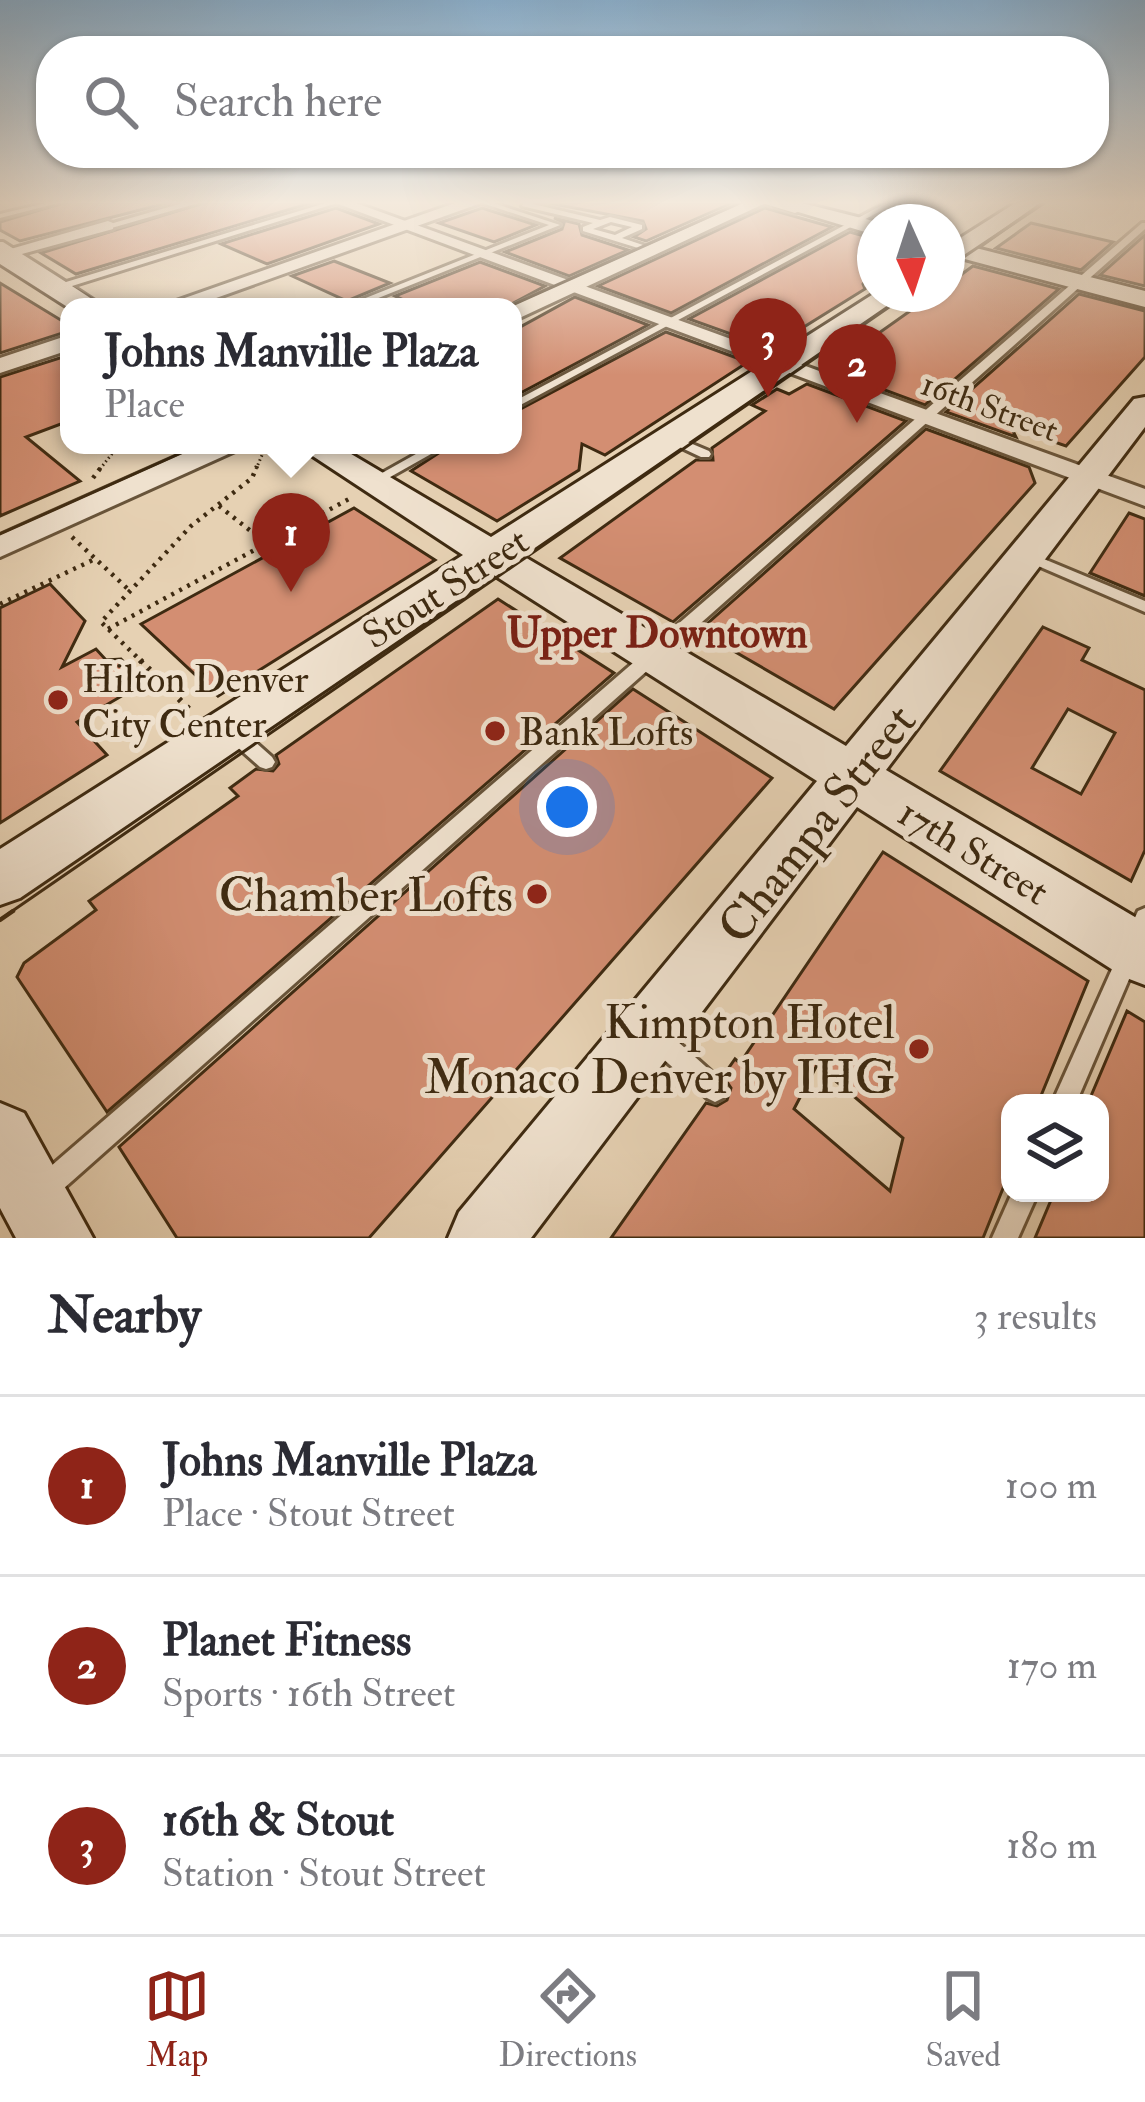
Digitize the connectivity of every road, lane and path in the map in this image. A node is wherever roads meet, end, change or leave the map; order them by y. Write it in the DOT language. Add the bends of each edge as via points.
graph roads {
  1 [pos="16,260"];
  2 [pos="147,260"];
  3 [pos="307,260"];
  4 [pos="469,260"];
  5 [pos="511,260"];
  6 [pos="632,260"];
  7 [pos="796,260"];
  8 [pos="985,260"];
  9 [pos="1106,260"];
  10 [pos="579,284"];
  11 [pos="1078,284"];
  12 [pos="60,286"];
  13 [pos="75,298"];
  14 [pos="82,298"];
  15 [pos="196,298"];
  16 [pos="371,298"];
  17 [pos="1145,301"];
  18 [pos="857,306"];
  19 [pos="522,310"];
  20 [pos="674,320"];
  21 [pos="60,345"];
  22 [pos="788,362"];
  23 [pos="0,366"];
  24 [pos="522,401"];
  25 [pos="1145,406"];
  26 [pos="930,412"];
  27 [pos="671,439"];
  28 [pos="112,454"];
  29 [pos="205,454"];
  30 [pos="262,454"];
  31 [pos="324,454"];
  32 [pos="340,454"];
  33 [pos="425,454"];
  34 [pos="705,454"];
  35 [pos="1094,471"];
  36 [pos="1145,482"];
  37 [pos="88,484"];
  38 [pos="368,486"];
  39 [pos="1145,498"];
  40 [pos="218,505"];
  41 [pos="72,537"];
  42 [pos="266,544"];
  43 [pos="0,548"];
  44 [pos="1027,556"];
  45 [pos="510,558"];
  46 [pos="95,559"];
  47 [pos="130,591"];
  48 [pos="0,604"];
  49 [pos="1145,607"];
  50 [pos="108,629"];
  51 [pos="660,651"];
  52 [pos="213,723"];
  53 [pos="266,762"];
  54 [pos="857,770"];
  55 [pos="0,880"];
  56 [pos="1141,937"];
  57 [pos="650,1031"];
  58 [pos="715,1090"];
  59 [pos="1068,1094"];
  60 [pos="0,1137"];
  61 [pos="1021,1202"];
  62 [pos="29,1215"];
  63 [pos="485,1238"];
  64 [pos="1006,1238"];
  1 -- 12 [label="main road"];
  2 -- 12 [label="lane"];
  3 -- 15 [label="street"];
  4 -- 16 [label="lane"];
  5 -- 10 [label="street, 16th Street"];
  6 -- 10 [label="street"];
  7 -- 20 [label="lane"];
  8 -- 11 [label="main road"];
  9 -- 11 [label="lane"];
  10 -- 19 [label="street"];
  10 -- 20 [label="street, 16th Street"];
  11 -- 17 [label="main road"];
  11 -- 26 [label="lane"];
  12 -- 13 [label="main road"];
  12 -- 14 [label="lane"];
  18 -- 22 [label="main road, Stout Street"];
  20 -- 22 [label="street, 16th Street"];
  20 -- 24 [label="lane"];
  21 -- 23 [label="street"];
  22 -- 26 [label="street, 16th Street"];
  22 -- 27 [label="main road, Stout Street"];
  25 -- 35 [label="main road, Champa Street"];
  26 -- 35 [label="street, 16th Street"];
  26 -- 51 [label="lane"];
  27 -- 34 [label="lane"];
  27 -- 45 [label="main road, Stout Street"];
  28 -- 37 [label="path"];
  29 -- 43 [label="street"];
  30 -- 40 [label="path" via="252,478"];
  31 -- 38 [label="main road, 17th Street"];
  32 -- 38 [label="lane"];
  33 -- 38 [label="lane"];
  35 -- 36 [label="street, 16th Street"];
  35 -- 39 [label="street, 16th Street"];
  35 -- 44 [label="main road, Champa Street"];
  38 -- 42 [label="path"];
  38 -- 45 [label="main road, 17th Street"];
  40 -- 42 [label="path"];
  40 -- 47 [label="path"];
  41 -- 46 [label="path"];
  42 -- 50 [label="path"];
  44 -- 49 [label="lane"];
  44 -- 54 [label="main road, Champa Street"];
  45 -- 51 [label="main road, 17th Street"];
  45 -- 52 [label="main road, Stout Street"];
  46 -- 47 [label="path"];
  46 -- 48 [label="path"];
  47 -- 50 [label="path" via="101,622"];
  50 -- 52 [label="path"];
  51 -- 54 [label="main road, 17th Street"];
  51 -- 62 [label="lane"];
  52 -- 53 [label="lane"];
  52 -- 55 [label="main road, Stout Street"];
  54 -- 56 [label="main road, 17th Street"];
  54 -- 57 [label="main road, Champa Street"];
  56 -- 59 [label="lane"];
  57 -- 58 [label="lane"];
  57 -- 63 [label="main road, Champa Street"];
  60 -- 62 [label="main road"];
  61 -- 64 [label="lane"];
}
